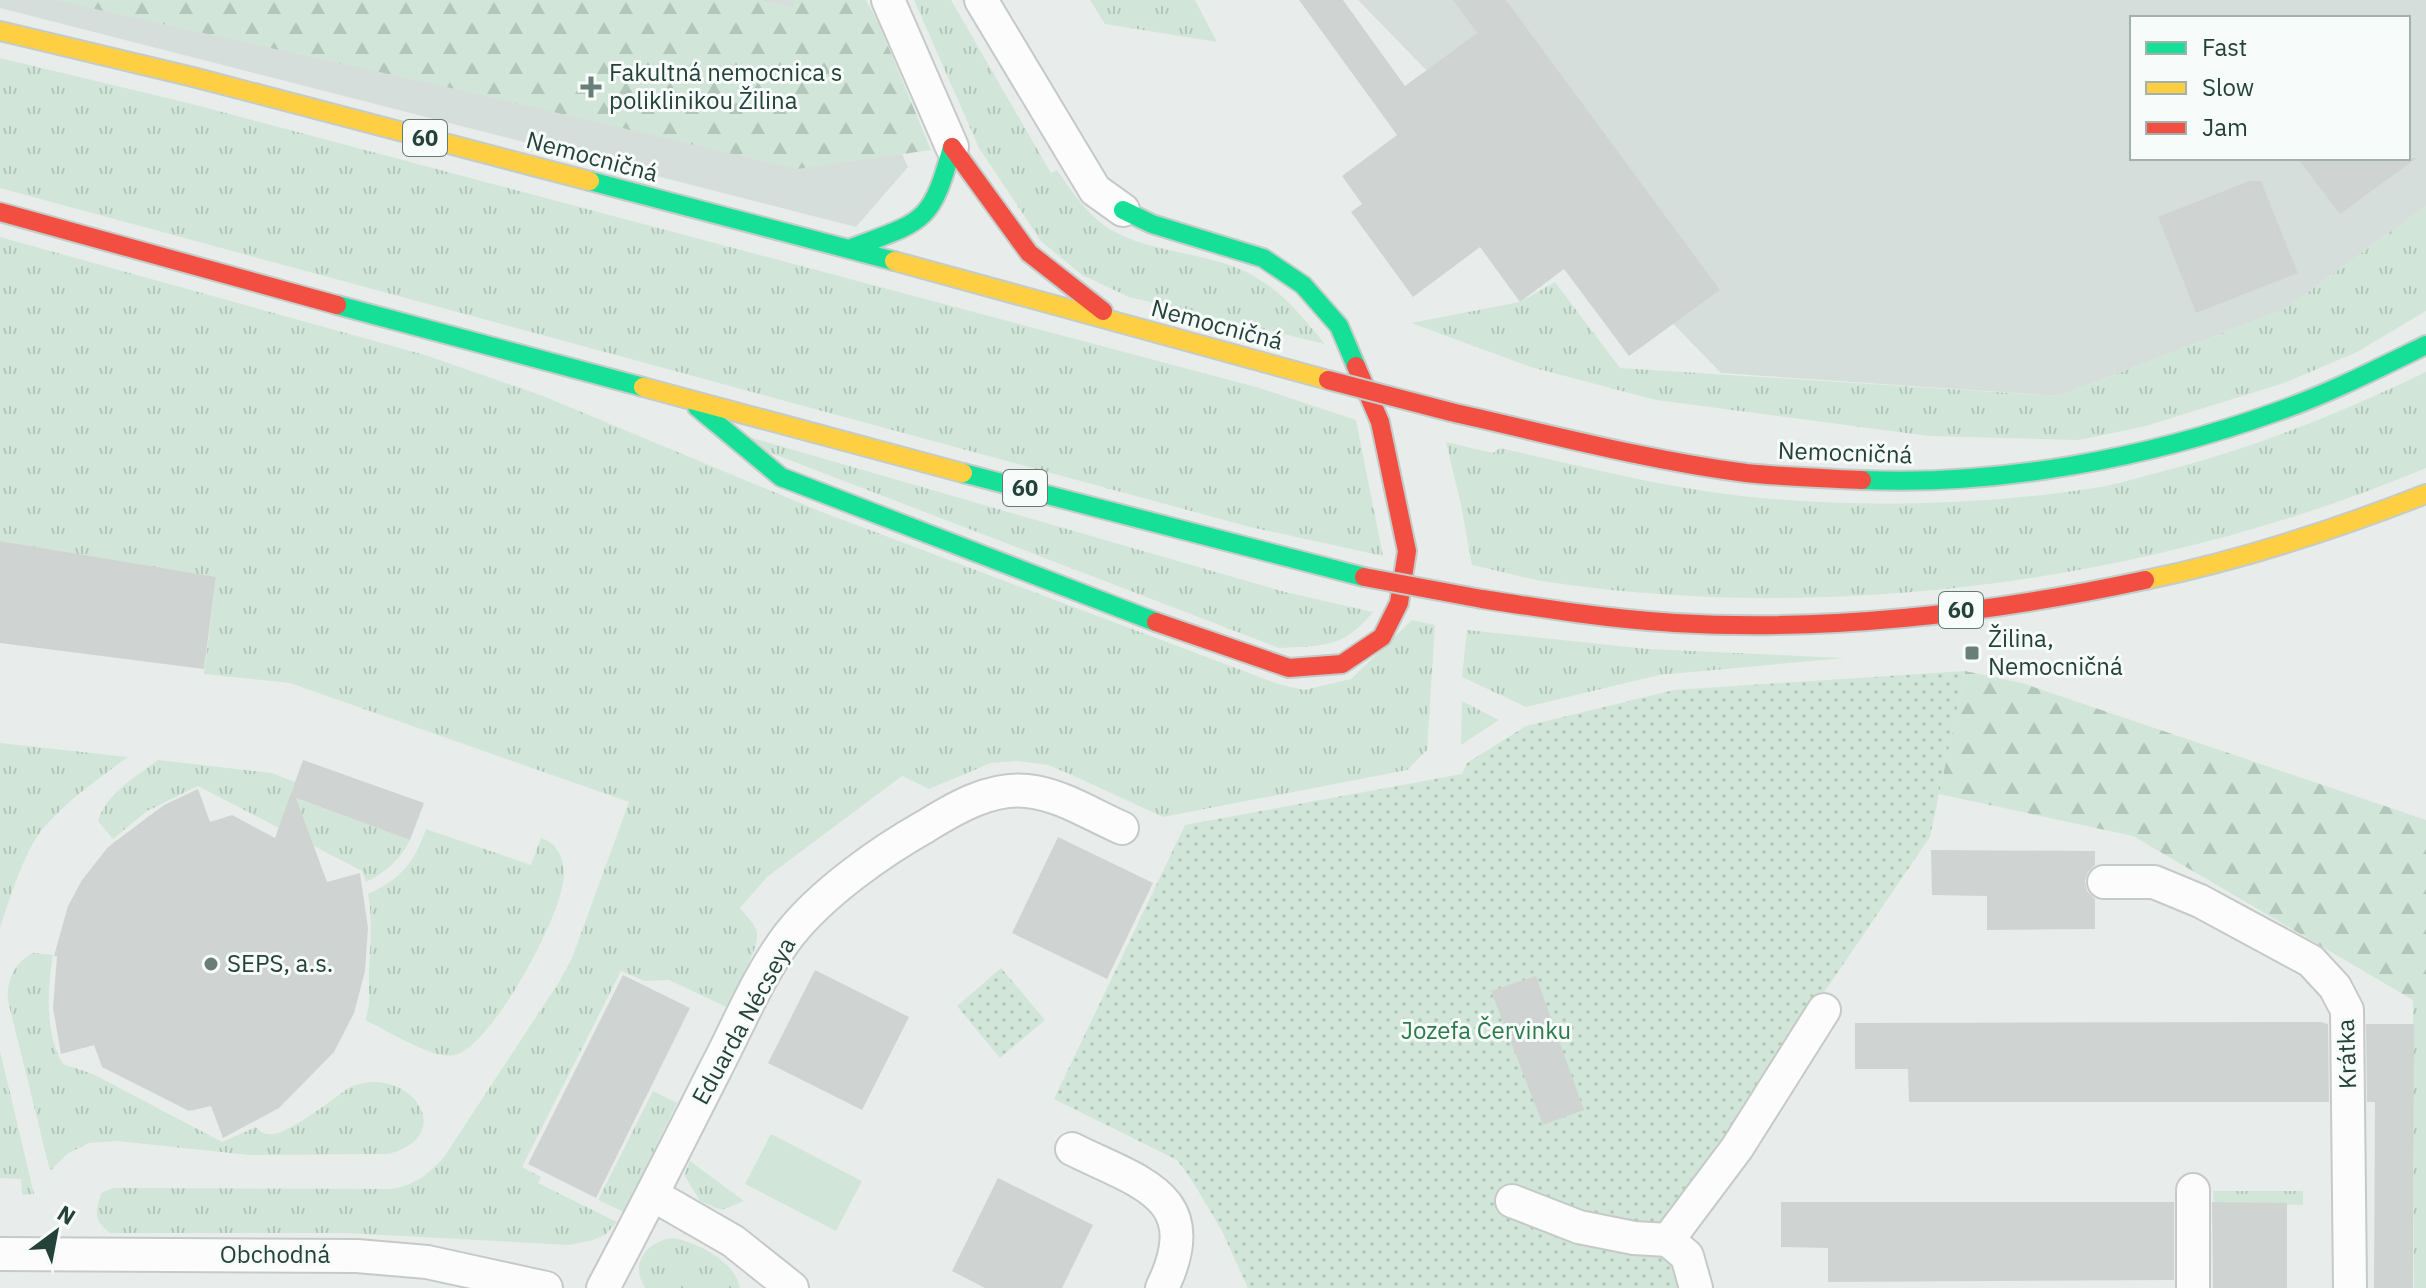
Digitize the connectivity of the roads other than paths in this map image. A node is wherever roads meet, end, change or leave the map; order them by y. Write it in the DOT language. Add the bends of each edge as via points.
graph roads {
  1 [pos="888,0"];
  2 [pos="981,0"];
  3 [pos="0,31"];
  4 [pos="952,147"];
  5 [pos="1123,210"];
  6 [pos="0,212"];
  7 [pos="849,249"];
  8 [pos="1119,323"];
  9 [pos="2426,345"];
  10 [pos="686,398"];
  11 [pos="2426,494"];
  12 [pos="1122,828"];
  13 [pos="2104,882"];
  14 [pos="1824,1010"];
  15 [pos="1072,1149"];
  16 [pos="2193,1190"];
  17 [pos="653,1195"];
  18 [pos="1512,1201"];
  19 [pos="1668,1240"];
  20 [pos="0,1254"];
  21 [pos="546,1288"];
  22 [pos="603,1288"];
  23 [pos="792,1288"];
  24 [pos="1162,1288"];
  25 [pos="1696,1288"];
  26 [pos="2193,1288"];
  27 [pos="2350,1288"];
  1 -- 4 [label="street"];
  2 -- 5 [label="street" via="1095,190"];
  3 -- 7 [label="main road, Nemocničná / 60"];
  4 -- 7 [label="main road" via="943,182 927,212 902,229"];
  4 -- 8 [label="main road" via="1029,253"];
  5 -- 10 [label="main road" via="1263,258 1303,285 1339,326 1380,422 1407,551 1399,603 1382,637 1342,664 1289,668 1198,638 781,477"];
  6 -- 10 [label="main road, 60"];
  7 -- 8 [label="main road, Nemocničná / 60"];
  8 -- 9 [label="main road, Nemocničná / 60, bridge" via="1451,412 1674,462 1789,477 1949,480 2109,459 2197,438 2291,408"];
  10 -- 11 [label="main road, 60, bridge" via="1364,577 1633,619 1768,625 1997,607 2126,585 2252,554"];
  12 -- 17 [label="street, Eduarda Nécseya" via="1058,799 1027,791 998,792 943,816 877,857 789,935"];
  13 -- 27 [label="street, Krátka" via="2154,882 2200,901 2311,961 2335,987 2347,1010"];
  14 -- 19 [label="street" via="1737,1148"];
  15 -- 24 [label="street" via="1154,1191 1167,1207 1177,1223 1177,1248"];
  16 -- 26 [label="street"];
  17 -- 22 [label="street, Eduarda Nécseya"];
  17 -- 23 [label="street" via="733,1241"];
  18 -- 19 [label="street" via="1579,1227"];
  19 -- 25 [label="street" via="1687,1256"];
  20 -- 21 [label="street, Obchodná" via="357,1256 427,1262"];
}
